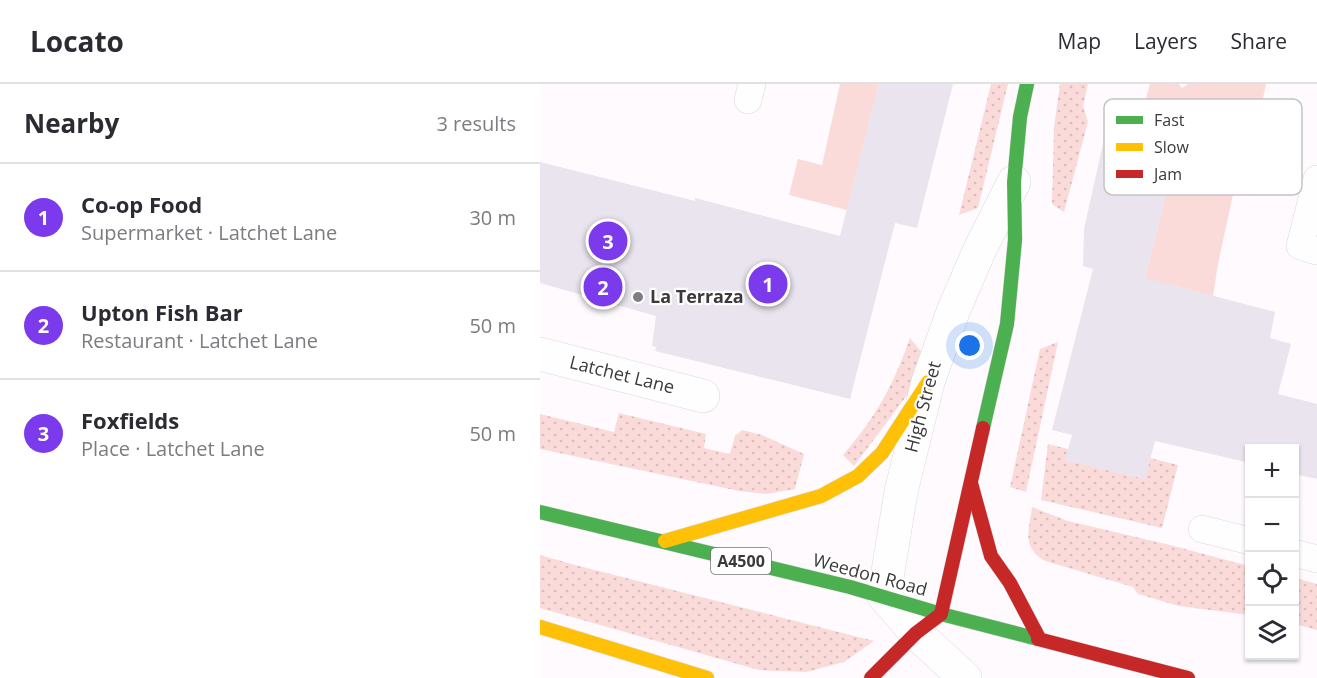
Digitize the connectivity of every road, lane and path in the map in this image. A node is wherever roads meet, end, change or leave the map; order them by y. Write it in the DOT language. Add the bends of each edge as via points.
graph roads {
  1 [pos="1027,84"];
  2 [pos="1317,179"];
  3 [pos="1014,182"];
  4 [pos="1317,250"];
  5 [pos="540,354"];
  6 [pos="928,382"];
  7 [pos="703,396"];
  8 [pos="971,483"];
  9 [pos="540,512"];
  10 [pos="1202,529"];
  11 [pos="1245,540"];
  12 [pos="660,543"];
  13 [pos="1299,554"];
  14 [pos="1317,559"];
  15 [pos="884,596"];
  16 [pos="929,624"];
  17 [pos="540,627"];
  18 [pos="1040,638"];
  19 [pos="707,678"];
  20 [pos="871,678"];
  21 [pos="964,678"];
  22 [pos="1188,678"];
  1 -- 3 [label="main road, High Street"];
  2 -- 4 [label="lane" via="1300,246"];
  3 -- 6 [label="street, High Street" via="954,309"];
  3 -- 8 [label="main road, High Street" via="1015,240 1007,324"];
  5 -- 7 [label="street, Latchet Lane"];
  6 -- 12 [label="main road" via="882,453 858,476 821,496"];
  6 -- 15 [label="street, High Street" via="901,492"];
  8 -- 16 [label="main road, High Street"];
  8 -- 18 [label="main road" via="991,556"];
  9 -- 12 [label="main road, Weedon Road / A4500"];
  10 -- 11 [label="lane"];
  12 -- 15 [label="main road, Weedon Road / A4500"];
  13 -- 14 [label="lane"];
  15 -- 16 [label="street"];
  16 -- 18 [label="main road, Weedon Road"];
  16 -- 20 [label="main road"];
  16 -- 21 [label="street"];
  17 -- 19 [label="main road"];
  18 -- 22 [label="main road, Weedon Road"];
}
